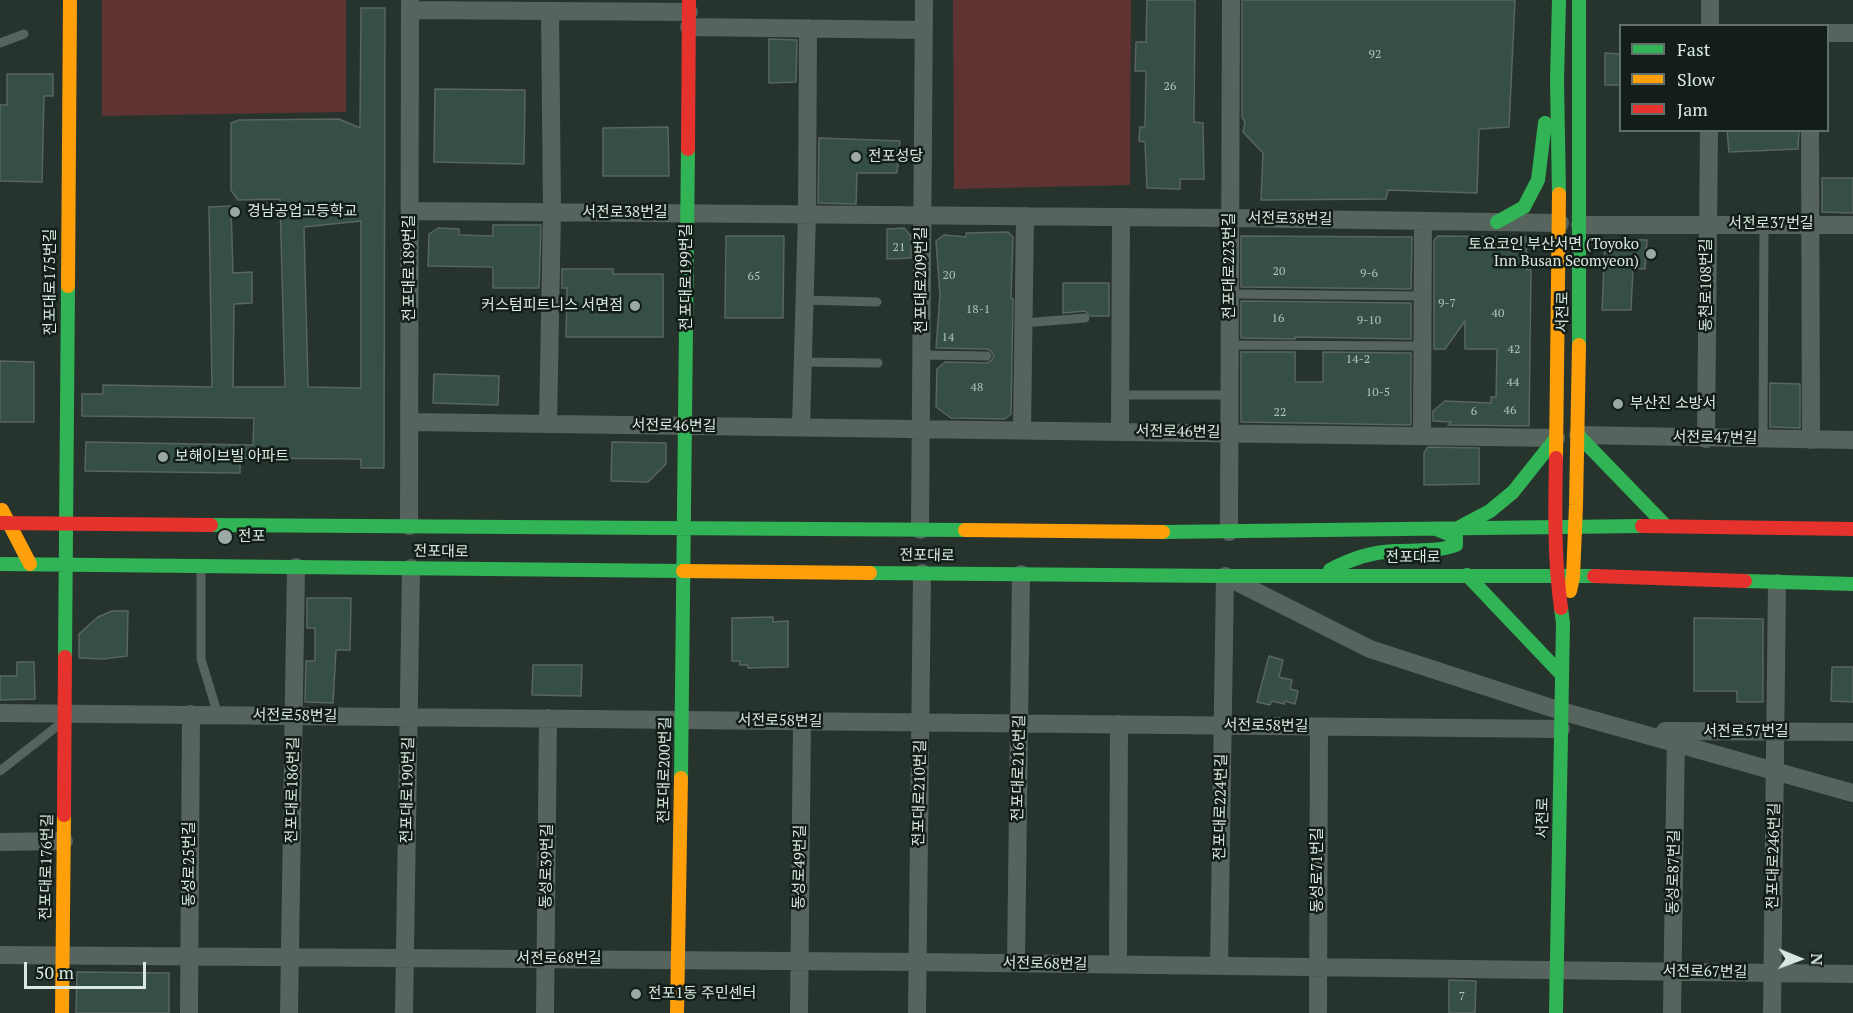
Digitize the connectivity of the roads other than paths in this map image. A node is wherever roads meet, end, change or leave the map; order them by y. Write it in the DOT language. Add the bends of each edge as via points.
graph roads {
  1 [pos="70,0"];
  2 [pos="924,0"];
  3 [pos="1232,0"];
  4 [pos="1559,0"];
  5 [pos="1580,0"];
  6 [pos="1710,0"];
  7 [pos="410,5"];
  8 [pos="550,11"];
  9 [pos="689,13"];
  10 [pos="1710,24"];
  11 [pos="808,28"];
  12 [pos="924,30"];
  13 [pos="1829,33"];
  14 [pos="1853,33"];
  15 [pos="24,34"];
  16 [pos="0,43"];
  17 [pos="1557,80"];
  18 [pos="1709,132"];
  19 [pos="1810,132"];
  20 [pos="410,211"];
  21 [pos="552,212"];
  22 [pos="688,213"];
  23 [pos="807,214"];
  24 [pos="922,215"];
  25 [pos="1025,216"];
  26 [pos="1121,217"];
  27 [pos="1231,218"];
  28 [pos="1423,222"];
  29 [pos="1497,222"];
  30 [pos="1560,223"];
  31 [pos="1708,224"];
  32 [pos="1764,224"];
  33 [pos="1810,224"];
  34 [pos="1580,225"];
  35 [pos="1853,225"];
  36 [pos="1230,294"];
  37 [pos="1422,296"];
  38 [pos="805,300"];
  39 [pos="877,302"];
  40 [pos="1085,318"];
  41 [pos="1024,323"];
  42 [pos="1230,345"];
  43 [pos="1422,346"];
  44 [pos="922,355"];
  45 [pos="987,356"];
  46 [pos="803,362"];
  47 [pos="878,363"];
  48 [pos="1120,395"];
  49 [pos="1230,395"];
  50 [pos="409,422"];
  51 [pos="548,424"];
  52 [pos="686,426"];
  53 [pos="801,427"];
  54 [pos="921,429"];
  55 [pos="1022,430"];
  56 [pos="1120,431"];
  57 [pos="1230,433"];
  58 [pos="1422,435"];
  59 [pos="1578,435"];
  60 [pos="1556,438"];
  61 [pos="1706,439"];
  62 [pos="1763,439"];
  63 [pos="1811,440"];
  64 [pos="1853,440"];
  65 [pos="0,506"];
  66 [pos="4,523"];
  67 [pos="66,523"];
  68 [pos="409,526"];
  69 [pos="1666,526"];
  70 [pos="1555,527"];
  71 [pos="1575,527"];
  72 [pos="685,528"];
  73 [pos="1436,529"];
  74 [pos="1457,529"];
  75 [pos="1853,529"];
  76 [pos="920,530"];
  77 [pos="1229,532"];
  78 [pos="0,564"];
  79 [pos="30,564"];
  80 [pos="66,564"];
  81 [pos="201,566"];
  82 [pos="296,567"];
  83 [pos="411,568"];
  84 [pos="684,570"];
  85 [pos="922,573"];
  86 [pos="1021,574"];
  87 [pos="1323,574"];
  88 [pos="1467,575"];
  89 [pos="1225,576"];
  90 [pos="1557,577"];
  91 [pos="1573,577"];
  92 [pos="1777,583"];
  93 [pos="1853,584"];
  94 [pos="1563,623"];
  95 [pos="1562,675"];
  96 [pos="0,712"];
  97 [pos="190,714"];
  98 [pos="218,715"];
  99 [pos="294,716"];
  100 [pos="65,717"];
  101 [pos="409,717"];
  102 [pos="549,718"];
  103 [pos="682,720"];
  104 [pos="1561,720"];
  105 [pos="802,721"];
  106 [pos="920,722"];
  107 [pos="1019,723"];
  108 [pos="1119,724"];
  109 [pos="1222,726"];
  110 [pos="1319,727"];
  111 [pos="1775,732"];
  112 [pos="1853,732"];
  113 [pos="1676,737"];
  114 [pos="0,771"];
  115 [pos="1775,771"];
  116 [pos="1853,793"];
  117 [pos="64,840"];
  118 [pos="0,842"];
  119 [pos="0,956"];
  120 [pos="62,956"];
  121 [pos="189,957"];
  122 [pos="290,958"];
  123 [pos="405,958"];
  124 [pos="546,959"];
  125 [pos="678,960"];
  126 [pos="800,961"];
  127 [pos="918,962"];
  128 [pos="1016,963"];
  129 [pos="1118,964"];
  130 [pos="1219,966"];
  131 [pos="1318,967"];
  132 [pos="1557,971"];
  133 [pos="1672,972"];
  134 [pos="1773,973"];
  135 [pos="1853,974"];
  136 [pos="62,1013"];
  137 [pos="189,1013"];
  138 [pos="289,1013"];
  139 [pos="404,1013"];
  140 [pos="545,1013"];
  141 [pos="677,1013"];
  142 [pos="799,1013"];
  143 [pos="917,1013"];
  144 [pos="1318,1013"];
  145 [pos="1556,1013"];
  146 [pos="1672,1013"];
  147 [pos="1772,1013"];
  1 -- 67 [label="main road, 전포대로175번길"];
  2 -- 12 [label="street, 전포대로209번길"];
  3 -- 27 [label="street, 전포대로223번길"];
  4 -- 17 [label="main road, 서전로"];
  5 -- 34 [label="main road, 서전로"];
  6 -- 10 [label="street"];
  7 -- 8 [label="street, 전포대로189번길"];
  7 -- 20 [label="street, 전포대로189번길"];
  8 -- 9 [label="street, 전포대로189번길"];
  8 -- 21 [label="street"];
  9 -- 11 [label="street"];
  9 -- 22 [label="main road, 전포대로199번길"];
  11 -- 12 [label="street"];
  11 -- 23 [label="street"];
  12 -- 24 [label="street, 전포대로209번길"];
  13 -- 14 [label="street"];
  15 -- 16 [label="lane"];
  17 -- 29 [label="main road" via="1545,124 1538,180 1524,207"];
  17 -- 30 [label="main road, 서전로"];
  18 -- 31 [label="street, 동천로108번길"];
  19 -- 33 [label="street"];
  20 -- 21 [label="street, 서전로38번길"];
  20 -- 50 [label="street, 전포대로189번길"];
  21 -- 22 [label="street, 서전로38번길"];
  21 -- 51 [label="street"];
  22 -- 23 [label="street, 서전로38번길"];
  22 -- 52 [label="main road, 전포대로199번길"];
  23 -- 24 [label="street, 서전로38번길"];
  23 -- 38 [label="street"];
  24 -- 25 [label="street, 서전로38번길"];
  24 -- 44 [label="street, 전포대로209번길"];
  25 -- 26 [label="street, 서전로38번길"];
  25 -- 41 [label="street"];
  26 -- 27 [label="street, 서전로38번길"];
  26 -- 48 [label="street"];
  27 -- 28 [label="street, 서전로38번길"];
  27 -- 36 [label="street, 전포대로223번길"];
  28 -- 29 [label="street, 서전로38번길"];
  28 -- 37 [label="street"];
  29 -- 30 [label="street, 서전로38번길"];
  30 -- 60 [label="main road, 서전로"];
  31 -- 32 [label="street, 서전로37번길"];
  31 -- 34 [label="street, 서전로37번길"];
  31 -- 61 [label="street, 동천로108번길"];
  32 -- 33 [label="street, 서전로37번길"];
  32 -- 62 [label="lane"];
  33 -- 35 [label="street, 서전로37번길"];
  33 -- 63 [label="street"];
  34 -- 59 [label="main road, 서전로"];
  36 -- 37 [label="lane"];
  36 -- 42 [label="street, 전포대로223번길"];
  37 -- 43 [label="street"];
  38 -- 39 [label="lane"];
  38 -- 46 [label="street"];
  40 -- 41 [label="lane"];
  41 -- 55 [label="street"];
  42 -- 43 [label="lane"];
  42 -- 49 [label="street, 전포대로223번길"];
  43 -- 58 [label="street"];
  44 -- 45 [label="lane"];
  44 -- 54 [label="street, 전포대로209번길"];
  46 -- 47 [label="lane"];
  46 -- 53 [label="street"];
  48 -- 49 [label="lane"];
  48 -- 56 [label="street"];
  49 -- 57 [label="street, 전포대로223번길"];
  50 -- 51 [label="street, 서전로46번길"];
  50 -- 68 [label="street, 전포대로189번길"];
  51 -- 52 [label="street, 서전로46번길"];
  52 -- 53 [label="street, 서전로46번길"];
  52 -- 72 [label="main road, 전포대로199번길"];
  53 -- 54 [label="street, 서전로46번길"];
  54 -- 55 [label="street, 서전로46번길"];
  54 -- 76 [label="street, 전포대로209번길"];
  55 -- 56 [label="street, 서전로46번길"];
  56 -- 57 [label="street, 서전로46번길"];
  57 -- 58 [label="street, 서전로46번길"];
  57 -- 77 [label="street, 전포대로223번길"];
  58 -- 60 [label="street, 서전로46번길"];
  59 -- 61 [label="street, 서전로47번길"];
  59 -- 69 [label="main road"];
  59 -- 71 [label="main road, 서전로"];
  60 -- 70 [label="main road, 서전로"];
  60 -- 74 [label="main road" via="1513,492 1490,511"];
  61 -- 62 [label="street, 서전로47번길"];
  62 -- 63 [label="street, 서전로47번길"];
  63 -- 64 [label="street, 서전로47번길"];
  65 -- 66 [label="main road"];
  66 -- 67 [label="main road, 전포대로"];
  66 -- 79 [label="main road"];
  67 -- 68 [label="main road, 전포대로"];
  67 -- 80 [label="main road, 전포대로175번길"];
  68 -- 72 [label="main road, 전포대로"];
  69 -- 71 [label="main road, 전포대로"];
  69 -- 75 [label="main road, 전포대로"];
  70 -- 71 [label="main road, 전포대로"];
  70 -- 74 [label="main road, 전포대로"];
  70 -- 90 [label="main road, 서전로"];
  71 -- 91 [label="main road, 서전로"];
  72 -- 76 [label="main road, 전포대로"];
  72 -- 84 [label="main road, 전포대로200번길"];
  73 -- 74 [label="main road, 전포대로"];
  73 -- 77 [label="main road, 전포대로"];
  73 -- 87 [label="main road" via="1456,537 1456,545 1348,559"];
  76 -- 77 [label="main road, 전포대로"];
  78 -- 79 [label="main road, 전포대로"];
  79 -- 80 [label="main road, 전포대로"];
  80 -- 81 [label="main road, 전포대로"];
  80 -- 100 [label="main road, 전포대로176번길"];
  81 -- 82 [label="main road, 전포대로"];
  81 -- 98 [label="lane" via="201,659"];
  82 -- 83 [label="main road, 전포대로"];
  82 -- 99 [label="street, 전포대로186번길"];
  83 -- 84 [label="main road, 전포대로"];
  83 -- 101 [label="street, 전포대로190번길"];
  84 -- 85 [label="main road, 전포대로"];
  84 -- 103 [label="main road, 전포대로200번길"];
  85 -- 86 [label="main road, 전포대로"];
  85 -- 106 [label="street, 전포대로210번길"];
  86 -- 89 [label="main road, 전포대로"];
  86 -- 107 [label="street, 전포대로216번길"];
  87 -- 88 [label="main road, 전포대로"];
  87 -- 89 [label="main road, 전포대로"];
  88 -- 90 [label="main road, 전포대로"];
  88 -- 95 [label="main road"];
  89 -- 104 [label="street" via="1370,649"];
  89 -- 109 [label="street, 전포대로224번길"];
  90 -- 91 [label="main road, 전포대로"];
  90 -- 94 [label="main road, 서전로"];
  91 -- 92 [label="main road, 전포대로"];
  91 -- 94 [label="main road, 서전로"];
  92 -- 93 [label="main road, 전포대로"];
  92 -- 111 [label="street, 전포대로246번길"];
  94 -- 95 [label="main road, 서전로"];
  95 -- 104 [label="main road, 서전로"];
  96 -- 100 [label="street, 서전로58번길"];
  97 -- 98 [label="street, 서전로58번길"];
  97 -- 100 [label="street, 서전로58번길"];
  97 -- 121 [label="street, 동성로25번길"];
  98 -- 99 [label="street, 서전로58번길"];
  99 -- 101 [label="street, 서전로58번길"];
  99 -- 122 [label="street, 전포대로186번길"];
  100 -- 114 [label="lane"];
  100 -- 117 [label="main road, 전포대로176번길"];
  101 -- 102 [label="street, 서전로58번길"];
  101 -- 123 [label="street, 전포대로190번길"];
  102 -- 103 [label="street, 서전로58번길"];
  102 -- 124 [label="street, 동성로39번길"];
  103 -- 105 [label="street, 서전로58번길"];
  103 -- 125 [label="main road, 전포대로200번길"];
  104 -- 110 [label="street, 서전로58번길"];
  104 -- 113 [label="street, 서전로57번길"];
  104 -- 132 [label="main road, 서전로"];
  105 -- 106 [label="street, 서전로58번길"];
  105 -- 126 [label="street, 동성로49번길"];
  106 -- 107 [label="street, 서전로58번길"];
  106 -- 127 [label="street, 전포대로210번길"];
  107 -- 108 [label="street, 서전로58번길"];
  107 -- 128 [label="street, 전포대로216번길"];
  108 -- 109 [label="street, 서전로58번길"];
  108 -- 129 [label="street"];
  109 -- 110 [label="street, 서전로58번길"];
  109 -- 130 [label="street, 전포대로224번길"];
  110 -- 131 [label="street, 동성로71번길"];
  111 -- 112 [label="street, 서전로57번길"];
  111 -- 113 [label="street, 서전로57번길"];
  111 -- 115 [label="street, 전포대로246번길"];
  113 -- 115 [label="street"];
  113 -- 133 [label="street, 동성로87번길"];
  115 -- 116 [label="street"];
  115 -- 134 [label="street, 전포대로246번길"];
  117 -- 118 [label="street"];
  117 -- 120 [label="main road, 전포대로176번길"];
  119 -- 120 [label="street, 서전로68번길"];
  120 -- 121 [label="street, 서전로68번길"];
  120 -- 136 [label="main road, 전포대로176번길"];
  121 -- 122 [label="street, 서전로68번길"];
  121 -- 137 [label="street, 동성로25번길"];
  122 -- 123 [label="street, 서전로68번길"];
  122 -- 138 [label="street, 전포대로186번길"];
  123 -- 124 [label="street, 서전로68번길"];
  123 -- 139 [label="street, 전포대로190번길"];
  124 -- 125 [label="street, 서전로68번길"];
  124 -- 140 [label="street, 동성로39번길"];
  125 -- 126 [label="street, 서전로68번길"];
  125 -- 141 [label="main road, 전포대로200번길"];
  126 -- 127 [label="street, 서전로68번길"];
  126 -- 142 [label="street, 동성로49번길"];
  127 -- 128 [label="street, 서전로68번길"];
  127 -- 143 [label="street, 전포대로210번길"];
  128 -- 129 [label="street, 서전로68번길"];
  129 -- 130 [label="street, 서전로68번길"];
  130 -- 131 [label="street, 서전로68번길"];
  131 -- 132 [label="street, 서전로68번길"];
  131 -- 144 [label="street, 동성로71번길"];
  132 -- 133 [label="street, 서전로67번길"];
  132 -- 145 [label="main road, 서전로"];
  133 -- 134 [label="street, 서전로67번길"];
  133 -- 146 [label="street, 동성로87번길"];
  134 -- 135 [label="street, 서전로67번길"];
  134 -- 147 [label="street, 전포대로246번길"];
}
